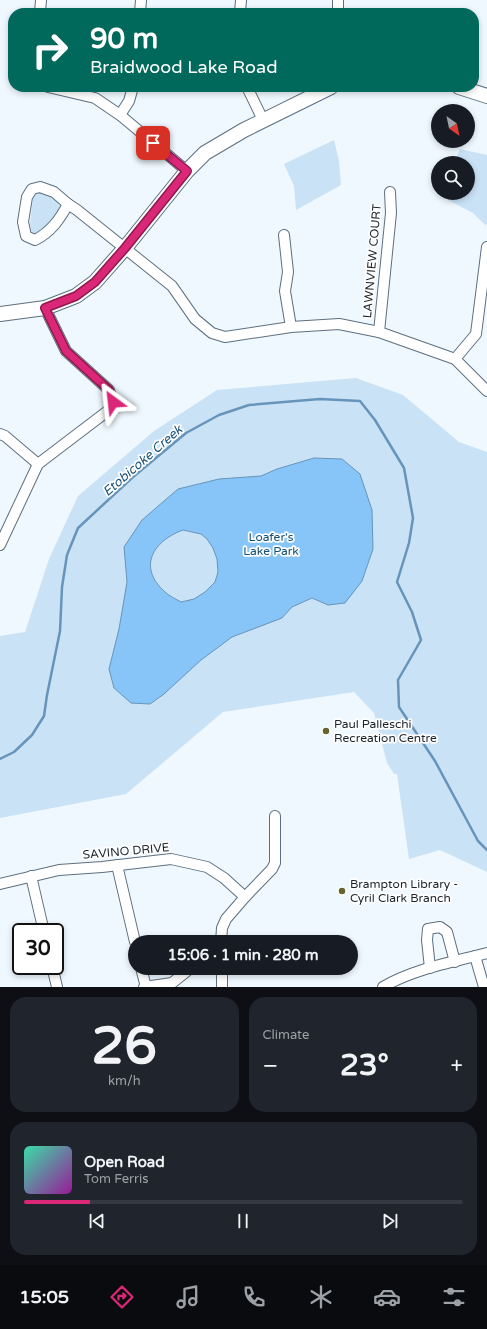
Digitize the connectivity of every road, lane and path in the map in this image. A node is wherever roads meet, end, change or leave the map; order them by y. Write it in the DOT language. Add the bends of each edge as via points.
graph roads {
  1 [pos="69,92"];
  2 [pos="131,92"];
  3 [pos="249,92"];
  4 [pos="321,92"];
  5 [pos="475,92"];
  6 [pos="487,96"];
  7 [pos="120,115"];
  8 [pos="263,120"];
  9 [pos="187,171"];
  10 [pos="390,192"];
  11 [pos="68,204"];
  12 [pos="284,235"];
  13 [pos="125,248"];
  14 [pos="487,248"];
  15 [pos="45,308"];
  16 [pos="0,314"];
  17 [pos="291,327"];
  18 [pos="379,332"];
  19 [pos="455,359"];
  20 [pos="487,391"];
  21 [pos="0,434"];
  22 [pos="38,464"];
  23 [pos="0,545"];
  24 [pos="274,816"];
  25 [pos="117,865"];
  26 [pos="31,876"];
  27 [pos="0,884"];
  28 [pos="244,897"];
  29 [pos="42,923"];
  30 [pos="133,935"];
  31 [pos="222,935"];
  32 [pos="487,953"];
  33 [pos="475,956"];
  34 [pos="455,962"];
  35 [pos="430,968"];
  36 [pos="54,975"];
  37 [pos="142,975"];
  38 [pos="182,975"];
  39 [pos="222,975"];
  40 [pos="57,987"];
  41 [pos="145,987"];
  42 [pos="222,987"];
  43 [pos="383,987"];
  44 [pos="484,987"];
  1 -- 7 [label="street" via="95,98"];
  2 -- 7 [label="street"];
  3 -- 8 [label="street"];
  4 -- 8 [label="street"];
  5 -- 6 [label="street"];
  7 -- 9 [label="street"];
  8 -- 9 [label="street" via="206,153"];
  9 -- 13 [label="street"];
  10 -- 18 [label="street, LAWNVIEW COURT" via="391,213"];
  11 -- 11 [label="street" via="60,220 44,236 35,240 26,236 23,222 26,197 32,189 40,187 54,192"];
  11 -- 13 [label="street"];
  12 -- 17 [label="street" via="288,272 284,291"];
  13 -- 15 [label="street" via="95,282 76,296"];
  13 -- 17 [label="street" via="172,286 195,319 212,333 225,337"];
  14 -- 19 [label="street" via="476,334"];
  15 -- 16 [label="street"];
  15 -- 22 [label="street" via="66,351 109,390 113,402 109,410"];
  17 -- 18 [label="street" via="339,324"];
  18 -- 19 [label="street"];
  19 -- 20 [label="street"];
  21 -- 22 [label="street"];
  22 -- 23 [label="street"];
  24 -- 28 [label="street" via="275,863"];
  25 -- 26 [label="street, SAVINO DRIVE" via="59,870"];
  25 -- 28 [label="street, SAVINO DRIVE" via="171,859 207,867 224,878"];
  25 -- 30 [label="street"];
  26 -- 27 [label="street, SAVINO DRIVE"];
  26 -- 29 [label="street"];
  28 -- 31 [label="street" via="226,919"];
  32 -- 33 [label="street"];
  33 -- 34 [label="street"];
  33 -- 44 [label="street"];
  34 -- 35 [label="street"];
  34 -- 35 [label="street" via="447,932 440,927 428,929 426,940"];
  35 -- 43 [label="street" via="395,979"];
  36 -- 40 [label="street"];
  37 -- 41 [label="street"];
  38 -- 41 [label="street" via="172,983"];
  39 -- 42 [label="street"];
}
